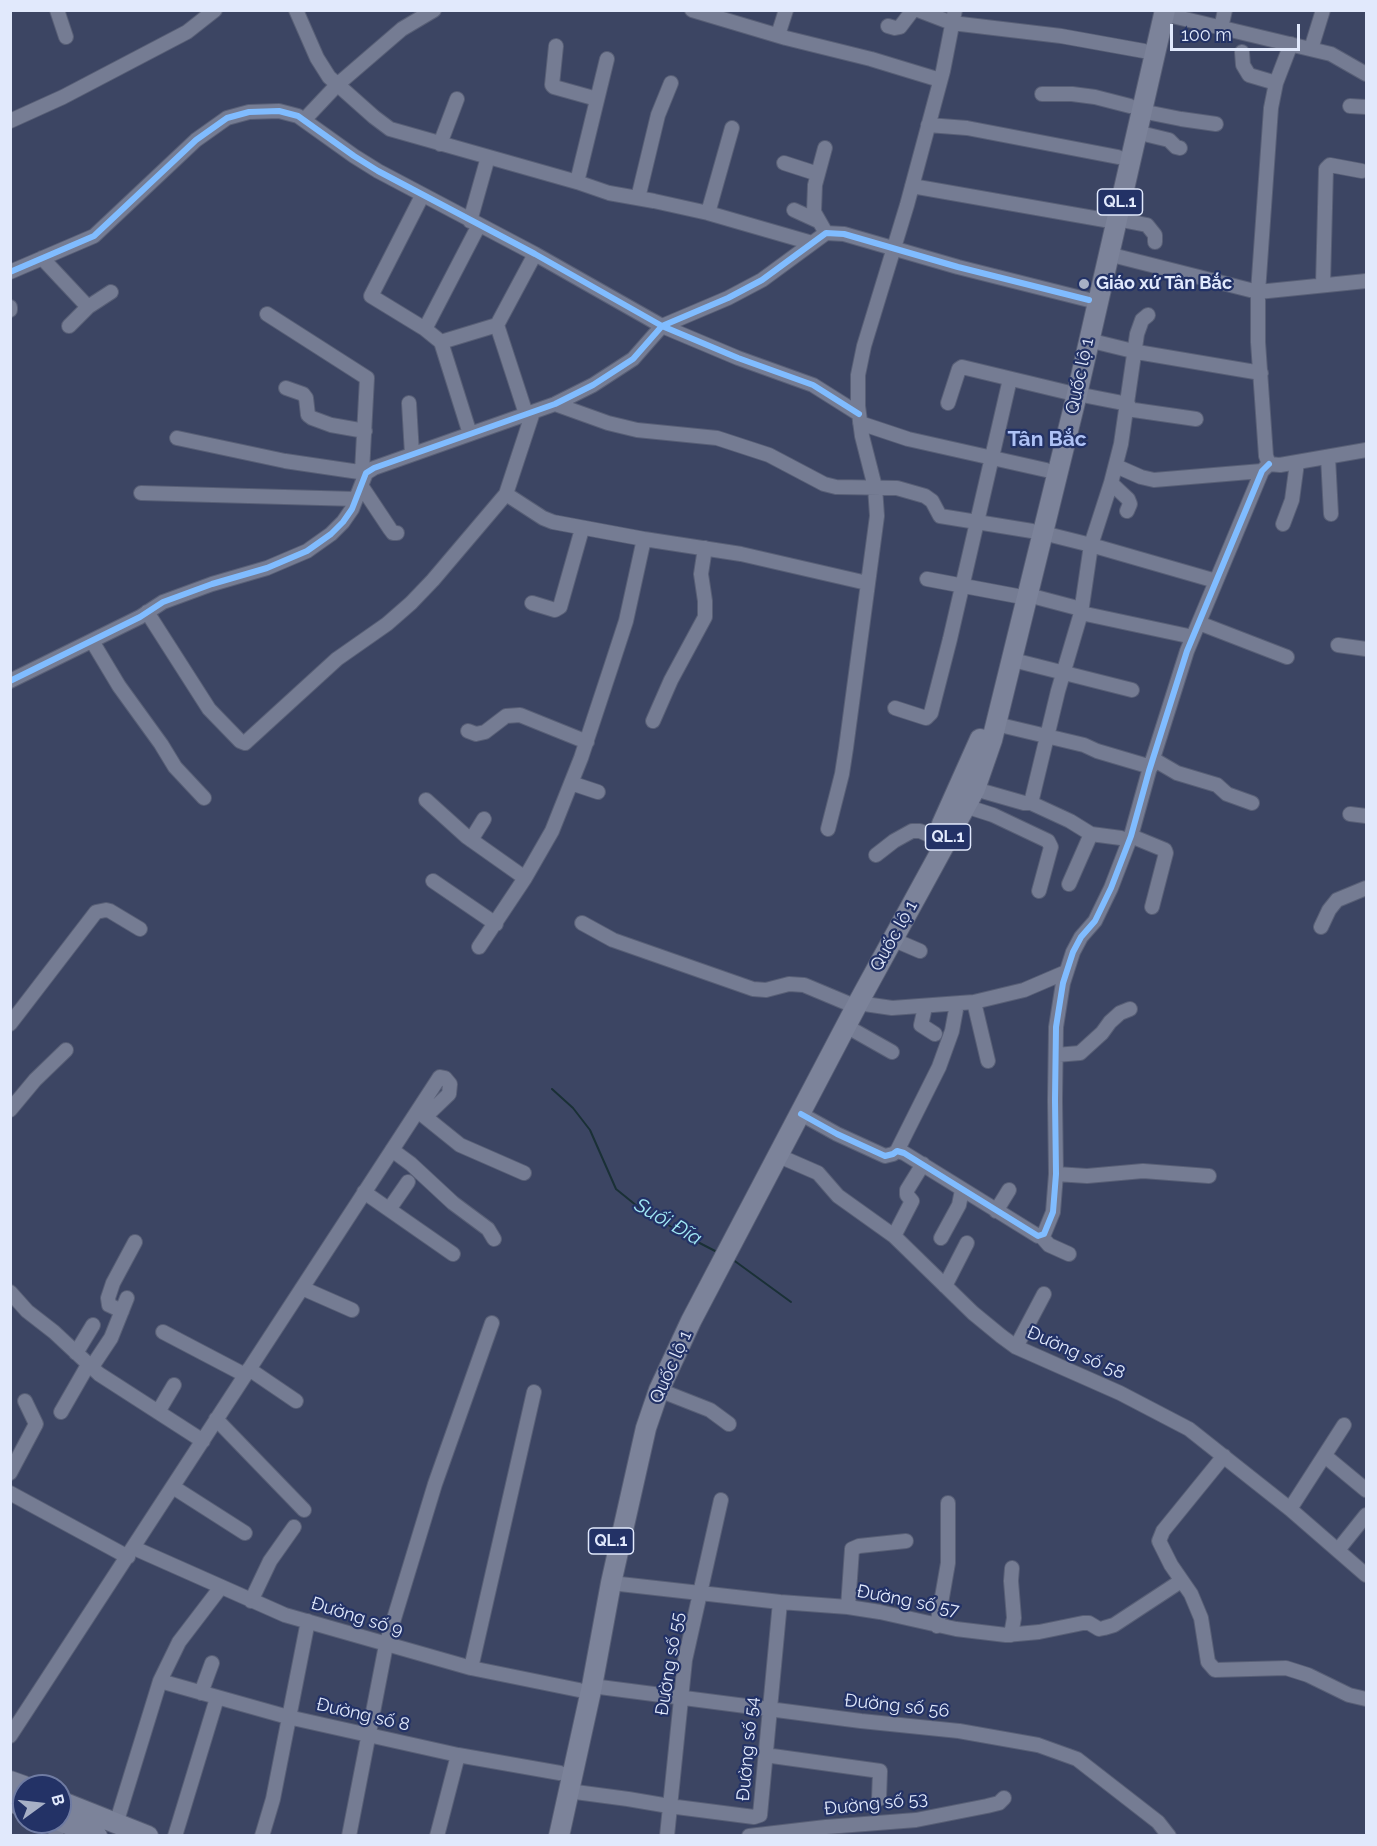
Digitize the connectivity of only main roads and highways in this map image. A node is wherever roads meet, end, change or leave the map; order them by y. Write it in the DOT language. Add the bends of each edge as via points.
graph roads {
  1 [pos="1161,12"];
  2 [pos="1136,108"];
  3 [pos="1111,219"];
  4 [pos="1071,393"];
  5 [pos="1037,532"];
  6 [pos="1023,595"];
  7 [pos="852,1003"];
  8 [pos="726,1244"];
  9 [pos="717,1262"];
  10 [pos="585,1688"];
  11 [pos="72,1806"];
  12 [pos="72,1829"];
  13 [pos="97,1836"];
  14 [pos="148,1836"];
  15 [pos="548,1836"];
  16 [pos="559,1836"];
  1 -- 2 [label="highway, Quốc lộ 1 / QL.1"];
  1 -- 2 [label="highway, Quốc lộ 1 / QL.1" via="1144,51"];
  2 -- 3 [label="highway, Quốc lộ 1 / QL.1" via="1119,157"];
  2 -- 3 [label="highway, Quốc lộ 1 / QL.1" via="1136,132"];
  3 -- 4 [label="highway, Quốc lộ 1 / QL.1" via="1089,300"];
  3 -- 4 [label="highway, Quốc lộ 1 / QL.1" via="1108,254"];
  4 -- 5 [label="highway, Quốc lộ 1 / QL.1"];
  4 -- 5 [label="highway, Quốc lộ 1 / QL.1" via="1046,470"];
  5 -- 6 [label="highway, Quốc lộ 1 / QL.1"];
  6 -- 7 [label="highway, Quốc lộ 1 / QL.1" via="982,733 936,838"];
  6 -- 7 [label="highway, Quốc lộ 1 / QL.1" via="1013,660 975,789"];
  7 -- 8 [label="highway, Quốc lộ 1 / QL.1"];
  7 -- 8 [label="highway, Quốc lộ 1 / QL.1" via="846,1026 801,1114"];
  8 -- 9 [label="highway, Quốc lộ 1 / QL.1"];
  9 -- 10 [label="highway, Quốc lộ 1 / QL.1" via="658,1390 646,1428"];
  9 -- 10 [label="highway, Quốc lộ 1 / QL.1" via="659,1361 639,1413"];
  10 -- 15 [label="highway, Quốc lộ 1 / QL.1" via="560,1773"];
  10 -- 16 [label="highway, Quốc lộ 1 / QL.1"];
  11 -- 14 [label="highway"];
  12 -- 13 [label="highway"];
}
